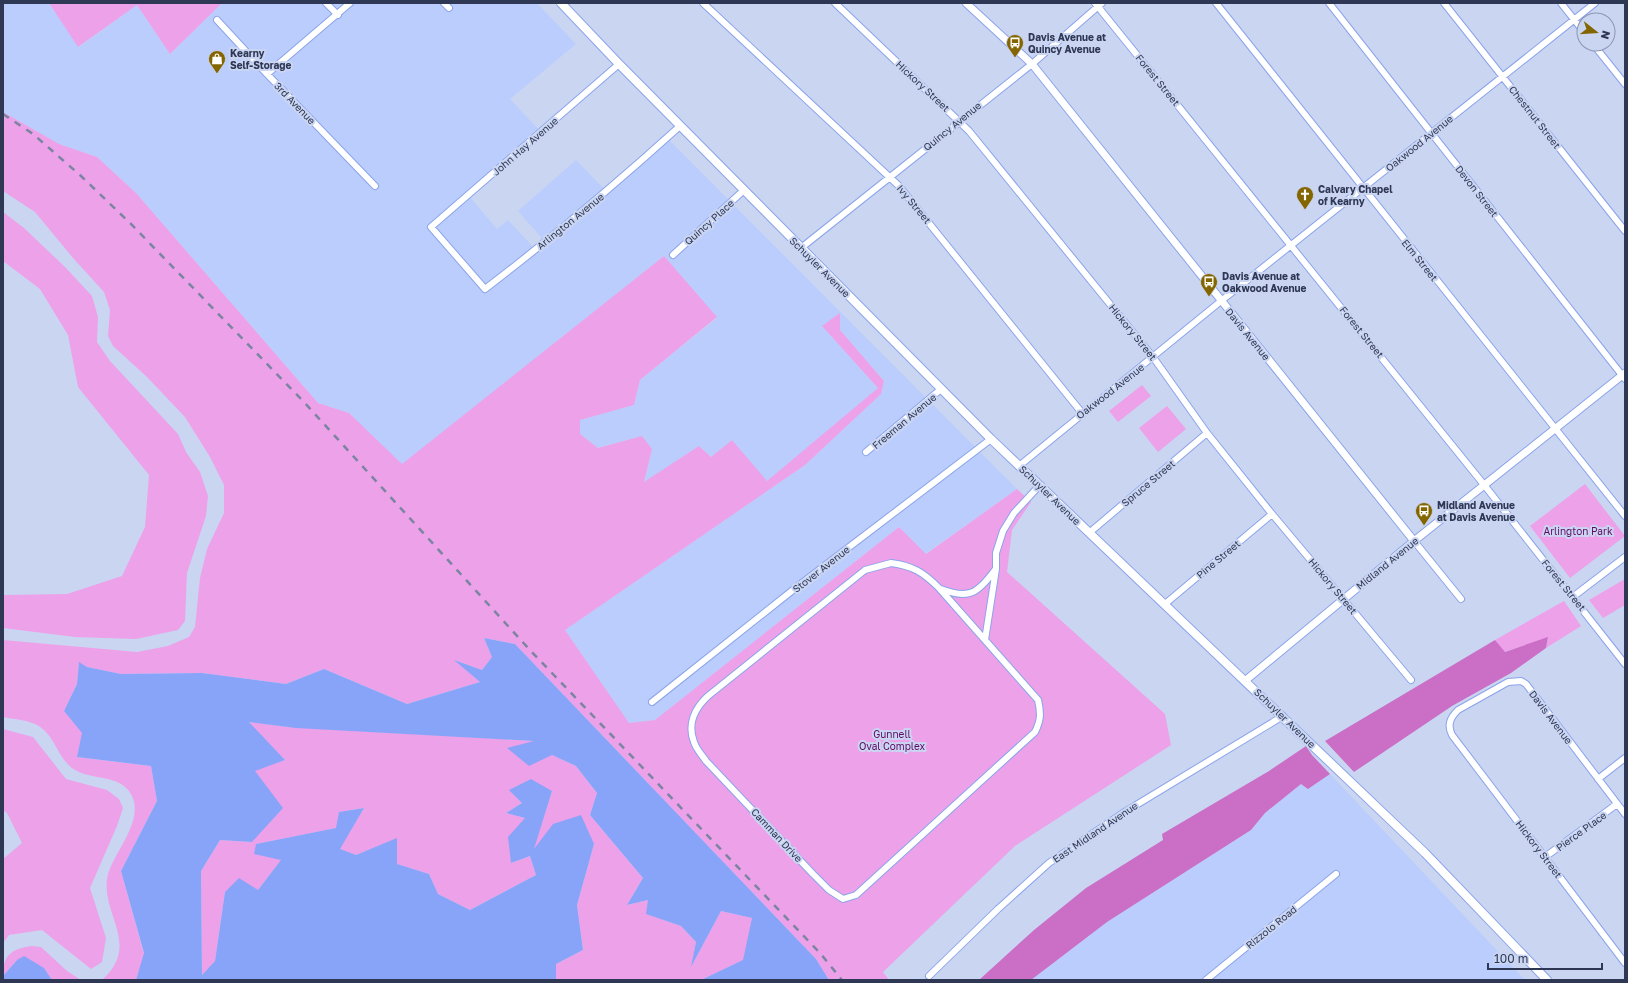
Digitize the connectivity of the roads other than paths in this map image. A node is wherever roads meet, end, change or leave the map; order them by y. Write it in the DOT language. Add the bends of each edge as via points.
graph roads {
  1 [pos="326,3"];
  2 [pos="350,3"];
  3 [pos="444,3"];
  4 [pos="703,3"];
  5 [pos="835,3"];
  6 [pos="966,3"];
  7 [pos="1216,3"];
  8 [pos="1329,3"];
  9 [pos="1444,3"];
  10 [pos="1561,3"];
  11 [pos="1595,3"];
  12 [pos="1098,4"];
  13 [pos="566,5"];
  14 [pos="449,8"];
  15 [pos="338,15"];
  16 [pos="217,20"];
  17 [pos="1574,20"];
  18 [pos="1576,22"];
  19 [pos="1599,52"];
  20 [pos="618,64"];
  21 [pos="1032,64"];
  22 [pos="266,74"];
  23 [pos="1502,76"];
  24 [pos="1625,84"];
  25 [pos="959,121"];
  26 [pos="680,126"];
  27 [pos="1431,132"];
  28 [pos="889,178"];
  29 [pos="375,186"];
  30 [pos="1363,188"];
  31 [pos="744,190"];
  32 [pos="1625,231"];
  33 [pos="1292,245"];
  34 [pos="801,248"];
  35 [pos="673,255"];
  36 [pos="461,260"];
  37 [pos="1221,301"];
  38 [pos="1153,357"];
  39 [pos="1624,376"];
  40 [pos="941,389"];
  41 [pos="1082,413"];
  42 [pos="1556,429"];
  43 [pos="1207,433"];
  44 [pos="991,439"];
  45 [pos="866,452"];
  46 [pos="1019,466"];
  47 [pos="1039,486"];
  48 [pos="1485,486"];
  49 [pos="1272,514"];
  50 [pos="1625,516"];
  51 [pos="1089,533"];
  52 [pos="1414,541"];
  53 [pos="1625,557"];
  54 [pos="996,569"];
  55 [pos="939,588"];
  56 [pos="1574,596"];
  57 [pos="1344,598"];
  58 [pos="1461,599"];
  59 [pos="1165,604"];
  60 [pos="985,640"];
  61 [pos="1625,664"];
  62 [pos="1246,680"];
  63 [pos="1411,680"];
  64 [pos="652,702"];
  65 [pos="1283,716"];
  66 [pos="1452,735"];
  67 [pos="1625,758"];
  68 [pos="1598,779"];
  69 [pos="1617,804"];
  70 [pos="1625,814"];
  71 [pos="1545,857"];
  72 [pos="1336,874"];
  73 [pos="1625,963"];
  74 [pos="929,976"];
  75 [pos="1206,980"];
  76 [pos="1547,980"];
  1 -- 15 [label="street"];
  2 -- 15 [label="street"];
  3 -- 14 [label="street"];
  4 -- 28 [label="street, Ivy Street"];
  5 -- 25 [label="street, Hickory Street"];
  6 -- 21 [label="street, Davis Avenue"];
  7 -- 30 [label="street, Elm Street"];
  8 -- 27 [label="street, Devon Street"];
  9 -- 23 [label="street, Chestnut Street"];
  10 -- 17 [label="street"];
  11 -- 17 [label="street, Oakwood Avenue"];
  12 -- 21 [label="street, Quincy Avenue"];
  12 -- 33 [label="street, Forest Street"];
  13 -- 20 [label="main road, Schuyler Avenue"];
  15 -- 22 [label="street"];
  16 -- 22 [label="street, 3rd Avenue"];
  17 -- 18 [label="street"];
  17 -- 23 [label="street, Oakwood Avenue"];
  19 -- 24 [label="street"];
  20 -- 26 [label="main road, Schuyler Avenue"];
  20 -- 36 [label="street, John Hay Avenue" via="431,227"];
  21 -- 25 [label="street, Quincy Avenue"];
  21 -- 37 [label="street, Davis Avenue"];
  22 -- 29 [label="street, 3rd Avenue"];
  23 -- 27 [label="street, Oakwood Avenue"];
  23 -- 32 [label="street, Chestnut Street"];
  25 -- 28 [label="street, Quincy Avenue"];
  25 -- 38 [label="street, Hickory Street" via="969,130"];
  26 -- 31 [label="main road, Schuyler Avenue"];
  26 -- 36 [label="street, Arlington Avenue" via="607,191 485,288"];
  27 -- 30 [label="street, Oakwood Avenue"];
  27 -- 39 [label="street, Devon Street"];
  28 -- 34 [label="street, Quincy Avenue"];
  28 -- 41 [label="street, Ivy Street" via="899,186"];
  30 -- 33 [label="street, Oakwood Avenue"];
  30 -- 42 [label="street, Elm Street"];
  31 -- 34 [label="main road, Schuyler Avenue"];
  31 -- 35 [label="street, Quincy Place"];
  33 -- 37 [label="street, Oakwood Avenue"];
  33 -- 48 [label="street, Forest Street"];
  34 -- 40 [label="main road, Schuyler Avenue"];
  37 -- 38 [label="street, Oakwood Avenue"];
  37 -- 52 [label="street, Davis Avenue"];
  38 -- 41 [label="street, Oakwood Avenue"];
  38 -- 43 [label="street, Hickory Street"];
  39 -- 42 [label="street, Midland Avenue"];
  40 -- 44 [label="main road, Schuyler Avenue"];
  40 -- 45 [label="street, Freeman Avenue"];
  41 -- 46 [label="street, Oakwood Avenue"];
  42 -- 48 [label="street, Midland Avenue"];
  42 -- 50 [label="street, Elm Street"];
  43 -- 49 [label="street, Hickory Street"];
  43 -- 51 [label="street, Spruce Street"];
  44 -- 46 [label="main road, Schuyler Avenue"];
  44 -- 64 [label="street, Stover Avenue" via="798,586"];
  46 -- 47 [label="main road, Schuyler Avenue"];
  47 -- 51 [label="main road, Schuyler Avenue"];
  47 -- 54 [label="street" via="1014,513 1003,531 996,553"];
  48 -- 52 [label="street, Midland Avenue"];
  48 -- 56 [label="street, Forest Street"];
  49 -- 57 [label="street, Hickory Street"];
  49 -- 59 [label="street, Pine Street"];
  51 -- 59 [label="main road, Schuyler Avenue"];
  52 -- 57 [label="street, Midland Avenue"];
  52 -- 58 [label="street, Davis Avenue"];
  53 -- 56 [label="street"];
  54 -- 55 [label="street, Camman Drive" via="975,591 955,594"];
  54 -- 60 [label="street"];
  55 -- 60 [label="street, Camman Drive"];
  55 -- 60 [label="street, Camman Drive" via="926,575 908,565 891,563 865,570 708,696 698,706 692,724 694,742 706,761 813,874 843,898 856,895 1035,732 1041,713 1038,700"];
  56 -- 61 [label="street, Forest Street"];
  57 -- 62 [label="street, Midland Avenue"];
  57 -- 63 [label="street, Hickory Street"];
  59 -- 62 [label="main road, Schuyler Avenue"];
  62 -- 65 [label="main road, Schuyler Avenue"];
  65 -- 74 [label="street, East Midland Avenue" via="1123,813 1049,863"];
  65 -- 76 [label="main road, Schuyler Avenue" via="1425,853"];
  66 -- 68 [label="street, Davis Avenue" via="1449,729 1450,722 1458,710 1508,682 1521,681 1526,684"];
  66 -- 71 [label="street, Hickory Street"];
  67 -- 68 [label="street"];
  68 -- 69 [label="street, Davis Avenue"];
  69 -- 70 [label="street, Davis Avenue"];
  69 -- 71 [label="street, Pierce Place"];
  71 -- 73 [label="street, Hickory Street"];
  72 -- 75 [label="street, Rizzolo Road"];
}
